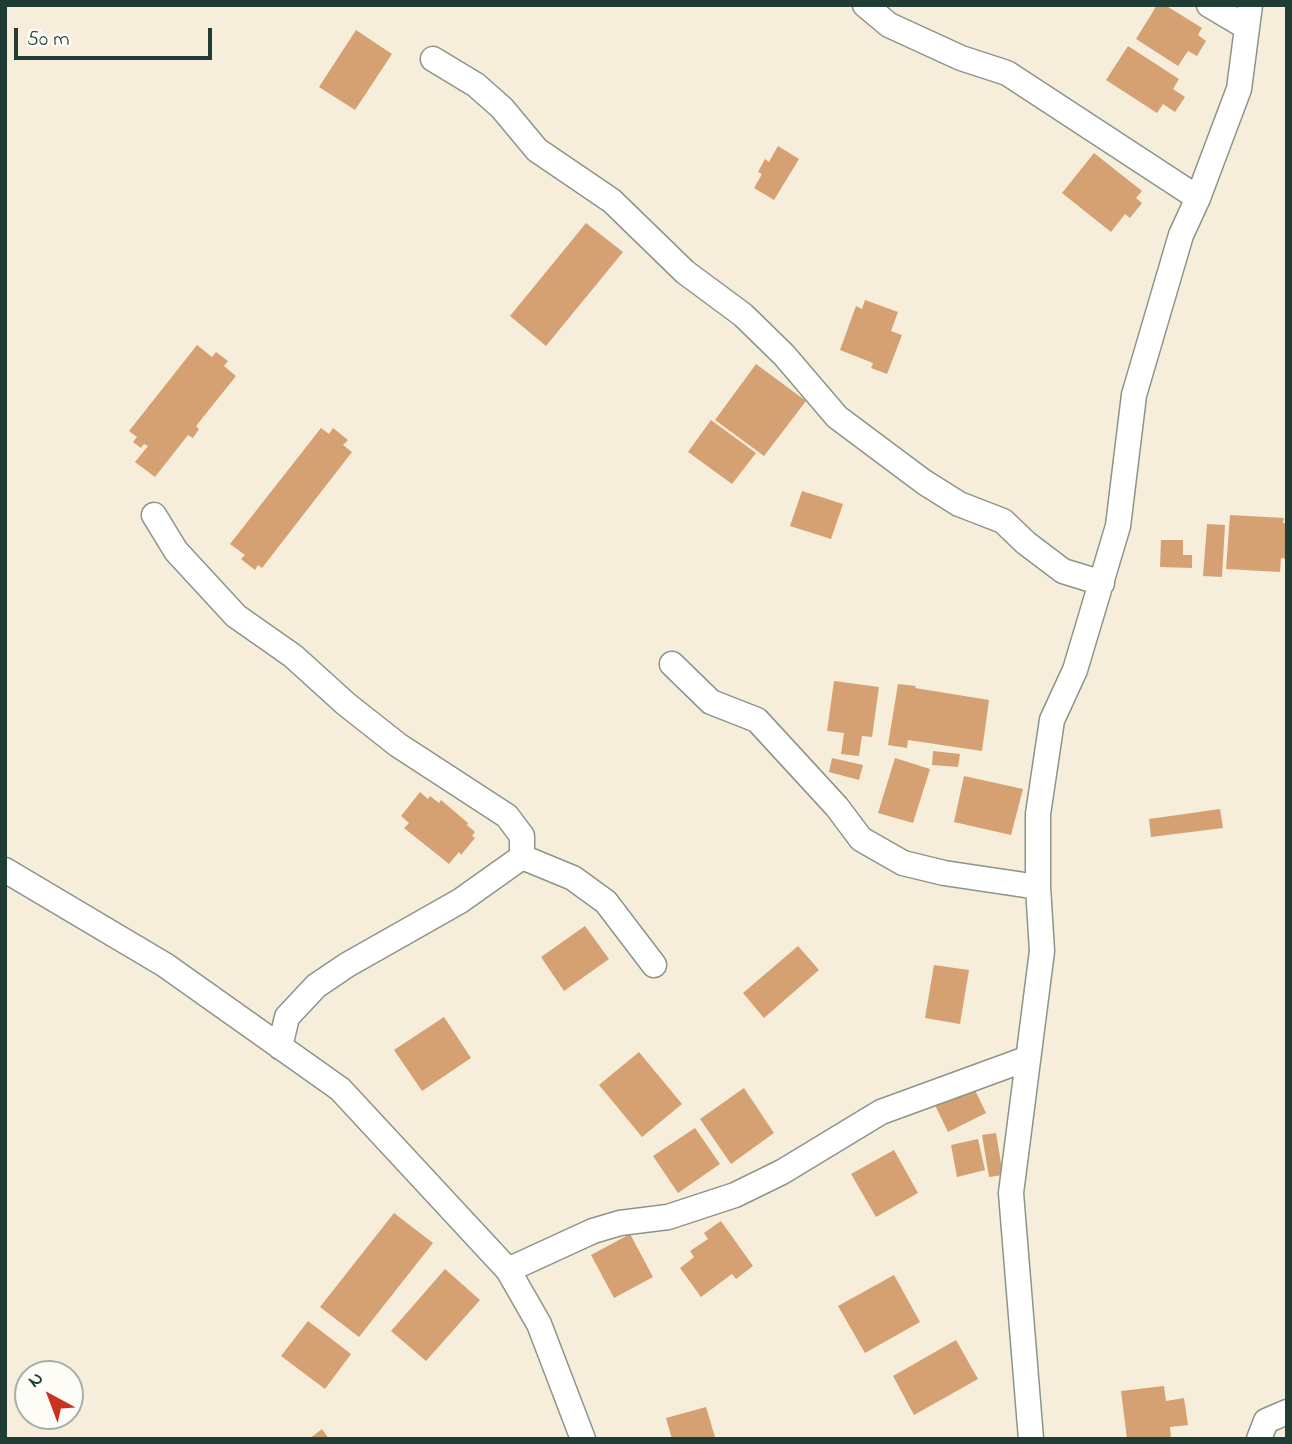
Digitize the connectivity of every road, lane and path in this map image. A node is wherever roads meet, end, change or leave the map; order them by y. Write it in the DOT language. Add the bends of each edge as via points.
graph roads {
  1 [pos="865,5"];
  2 [pos="1209,5"];
  3 [pos="1248,16"];
  4 [pos="433,59"];
  5 [pos="1198,198"];
  6 [pos="154,514"];
  7 [pos="1102,583"];
  8 [pos="672,664"];
  9 [pos="522,858"];
  10 [pos="5,870"];
  11 [pos="1038,887"];
  12 [pos="654,965"];
  13 [pos="280,1047"];
  14 [pos="1026,1059"];
  15 [pos="508,1270"];
  16 [pos="1287,1412"];
  17 [pos="1256,1438"];
  18 [pos="583,1439"];
  19 [pos="1031,1439"];
  1 -- 5 [label="street" via="889,25 1007,74"];
  2 -- 3 [label="street"];
  3 -- 5 [label="street" via="1239,89"];
  4 -- 7 [label="street" via="476,85 537,150 612,201 685,272 743,315 837,417 924,482 1003,522 1063,571"];
  5 -- 7 [label="street" via="1181,235 1133,395 1118,526"];
  6 -- 9 [label="street" via="176,551 236,616 293,656 398,745 507,817 522,836"];
  7 -- 11 [label="street" via="1075,670 1052,720 1038,814"];
  8 -- 11 [label="street" via="711,702 757,720 861,839 903,863"];
  9 -- 12 [label="street" via="573,878 606,902"];
  9 -- 13 [label="street" via="460,901 316,986 287,1017"];
  10 -- 13 [label="street" via="165,965"];
  11 -- 14 [label="street" via="1042,951"];
  13 -- 15 [label="street" via="340,1089"];
  14 -- 15 [label="street" via="881,1112 735,1195 668,1217 593,1231"];
  14 -- 19 [label="street" via="1011,1193"];
  15 -- 18 [label="street" via="539,1324"];
  16 -- 17 [label="street" via="1266,1421"];
}
